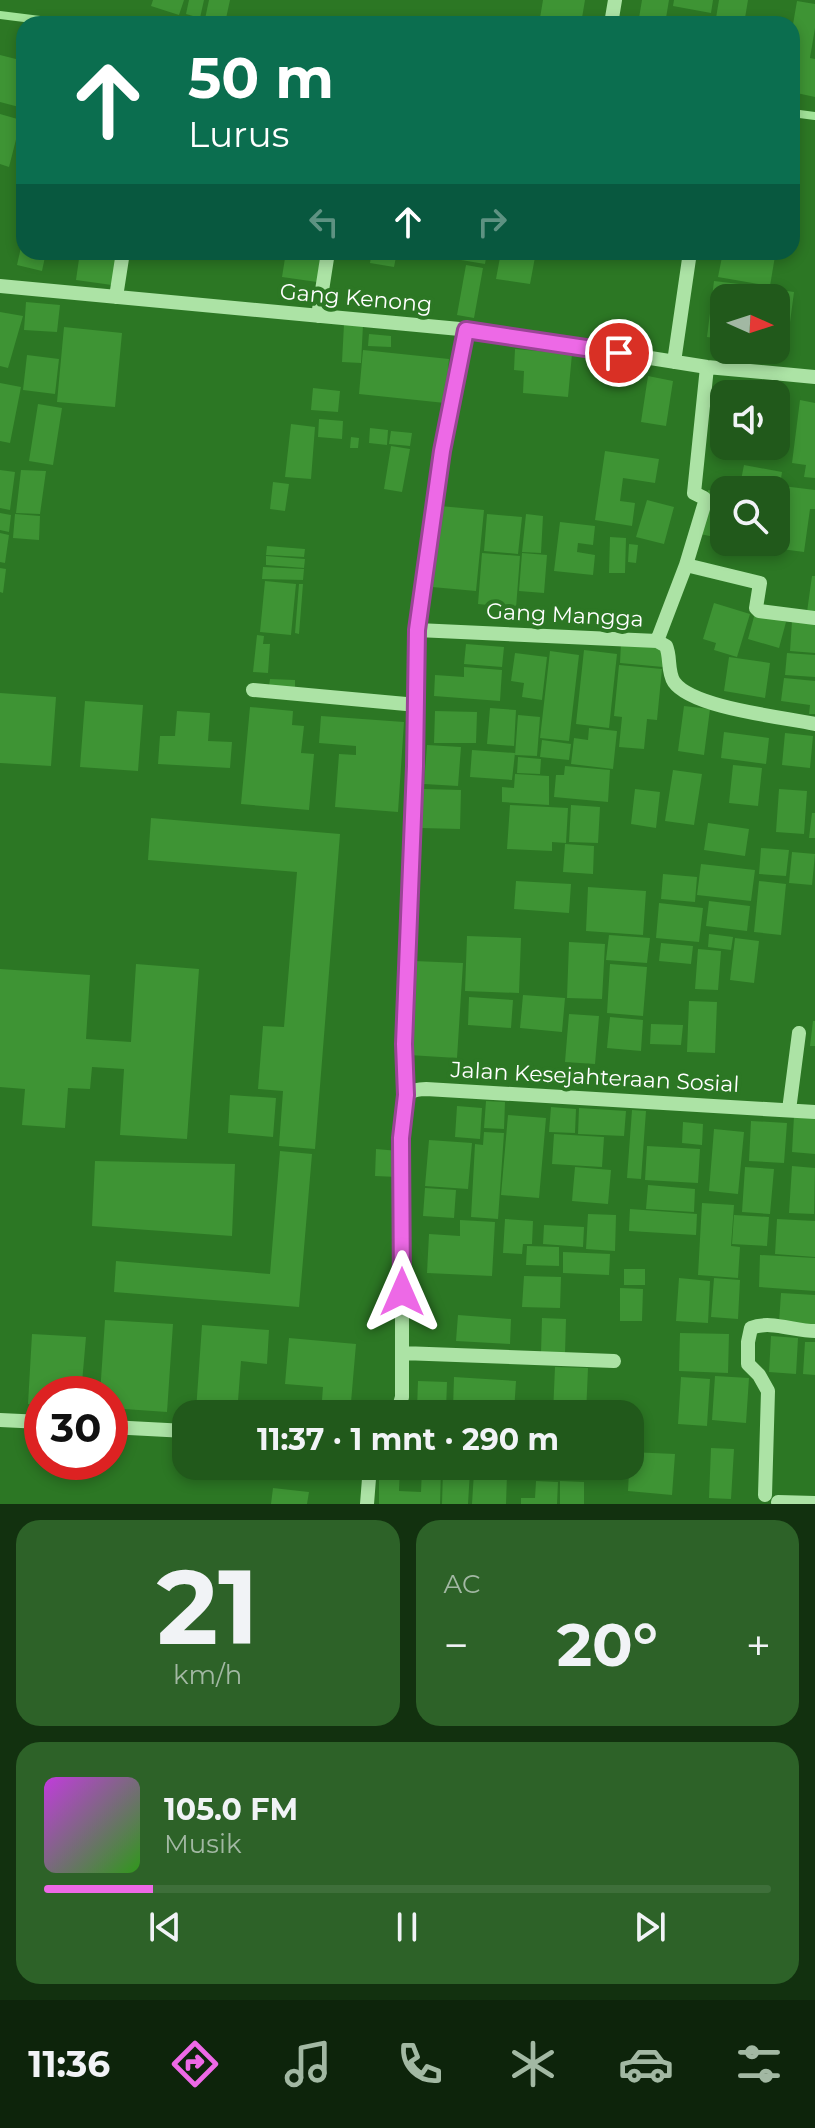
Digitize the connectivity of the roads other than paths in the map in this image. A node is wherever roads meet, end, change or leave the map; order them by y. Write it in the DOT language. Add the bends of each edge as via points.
graph roads {
  1 [pos="122,260"];
  2 [pos="327,260"];
  3 [pos="689,260"];
  4 [pos="0,286"];
  5 [pos="116,297"];
  6 [pos="318,316"];
  7 [pos="466,330"];
  8 [pos="674,362"];
  9 [pos="707,367"];
  10 [pos="812,376"];
  11 [pos="686,565"];
  12 [pos="815,618"];
  13 [pos="417,630"];
  14 [pos="657,641"];
  15 [pos="253,690"];
  16 [pos="417,705"];
  17 [pos="815,724"];
  18 [pos="799,1033"];
  19 [pos="406,1095"];
  20 [pos="789,1110"];
  21 [pos="815,1112"];
  22 [pos="815,1331"];
  23 [pos="402,1353"];
  24 [pos="614,1361"];
  25 [pos="401,1400"];
  26 [pos="0,1420"];
  27 [pos="24,1421"];
  28 [pos="128,1428"];
  29 [pos="172,1430"];
  30 [pos="369,1480"];
  31 [pos="815,1503"];
  32 [pos="367,1504"];
  1 -- 5 [label="street"];
  2 -- 6 [label="street"];
  3 -- 8 [label="street"];
  4 -- 5 [label="street, Gang Kenong"];
  5 -- 6 [label="street, Gang Kenong"];
  6 -- 7 [label="street, Gang Kenong"];
  7 -- 8 [label="street, Gang Kenong"];
  7 -- 13 [label="street" via="442,451"];
  8 -- 9 [label="street, Gang Kenong"];
  9 -- 10 [label="street, Gang Kenong"];
  9 -- 11 [label="street" via="694,493 705,502"];
  11 -- 12 [label="street" via="760,583 759,611"];
  11 -- 14 [label="street"];
  13 -- 14 [label="street, Gang Mangga"];
  13 -- 16 [label="street"];
  14 -- 17 [label="street, Gang Mangga" via="666,646 672,678 685,693 718,705"];
  15 -- 16 [label="street"];
  16 -- 19 [label="street"];
  18 -- 20 [label="street"];
  19 -- 20 [label="street, Jalan Kesejahteraan Sosial" via="426,1089"];
  19 -- 23 [label="street" via="401,1138"];
  20 -- 21 [label="street, Jalan Kesejahteraan Sosial"];
  22 -- 31 [label="street" via="763,1323 751,1328 748,1342 748,1364 768,1391 771,1498"];
  23 -- 24 [label="street"];
  23 -- 25 [label="street"];
  26 -- 27 [label="street"];
  28 -- 29 [label="street"];
  30 -- 32 [label="street"];
}
